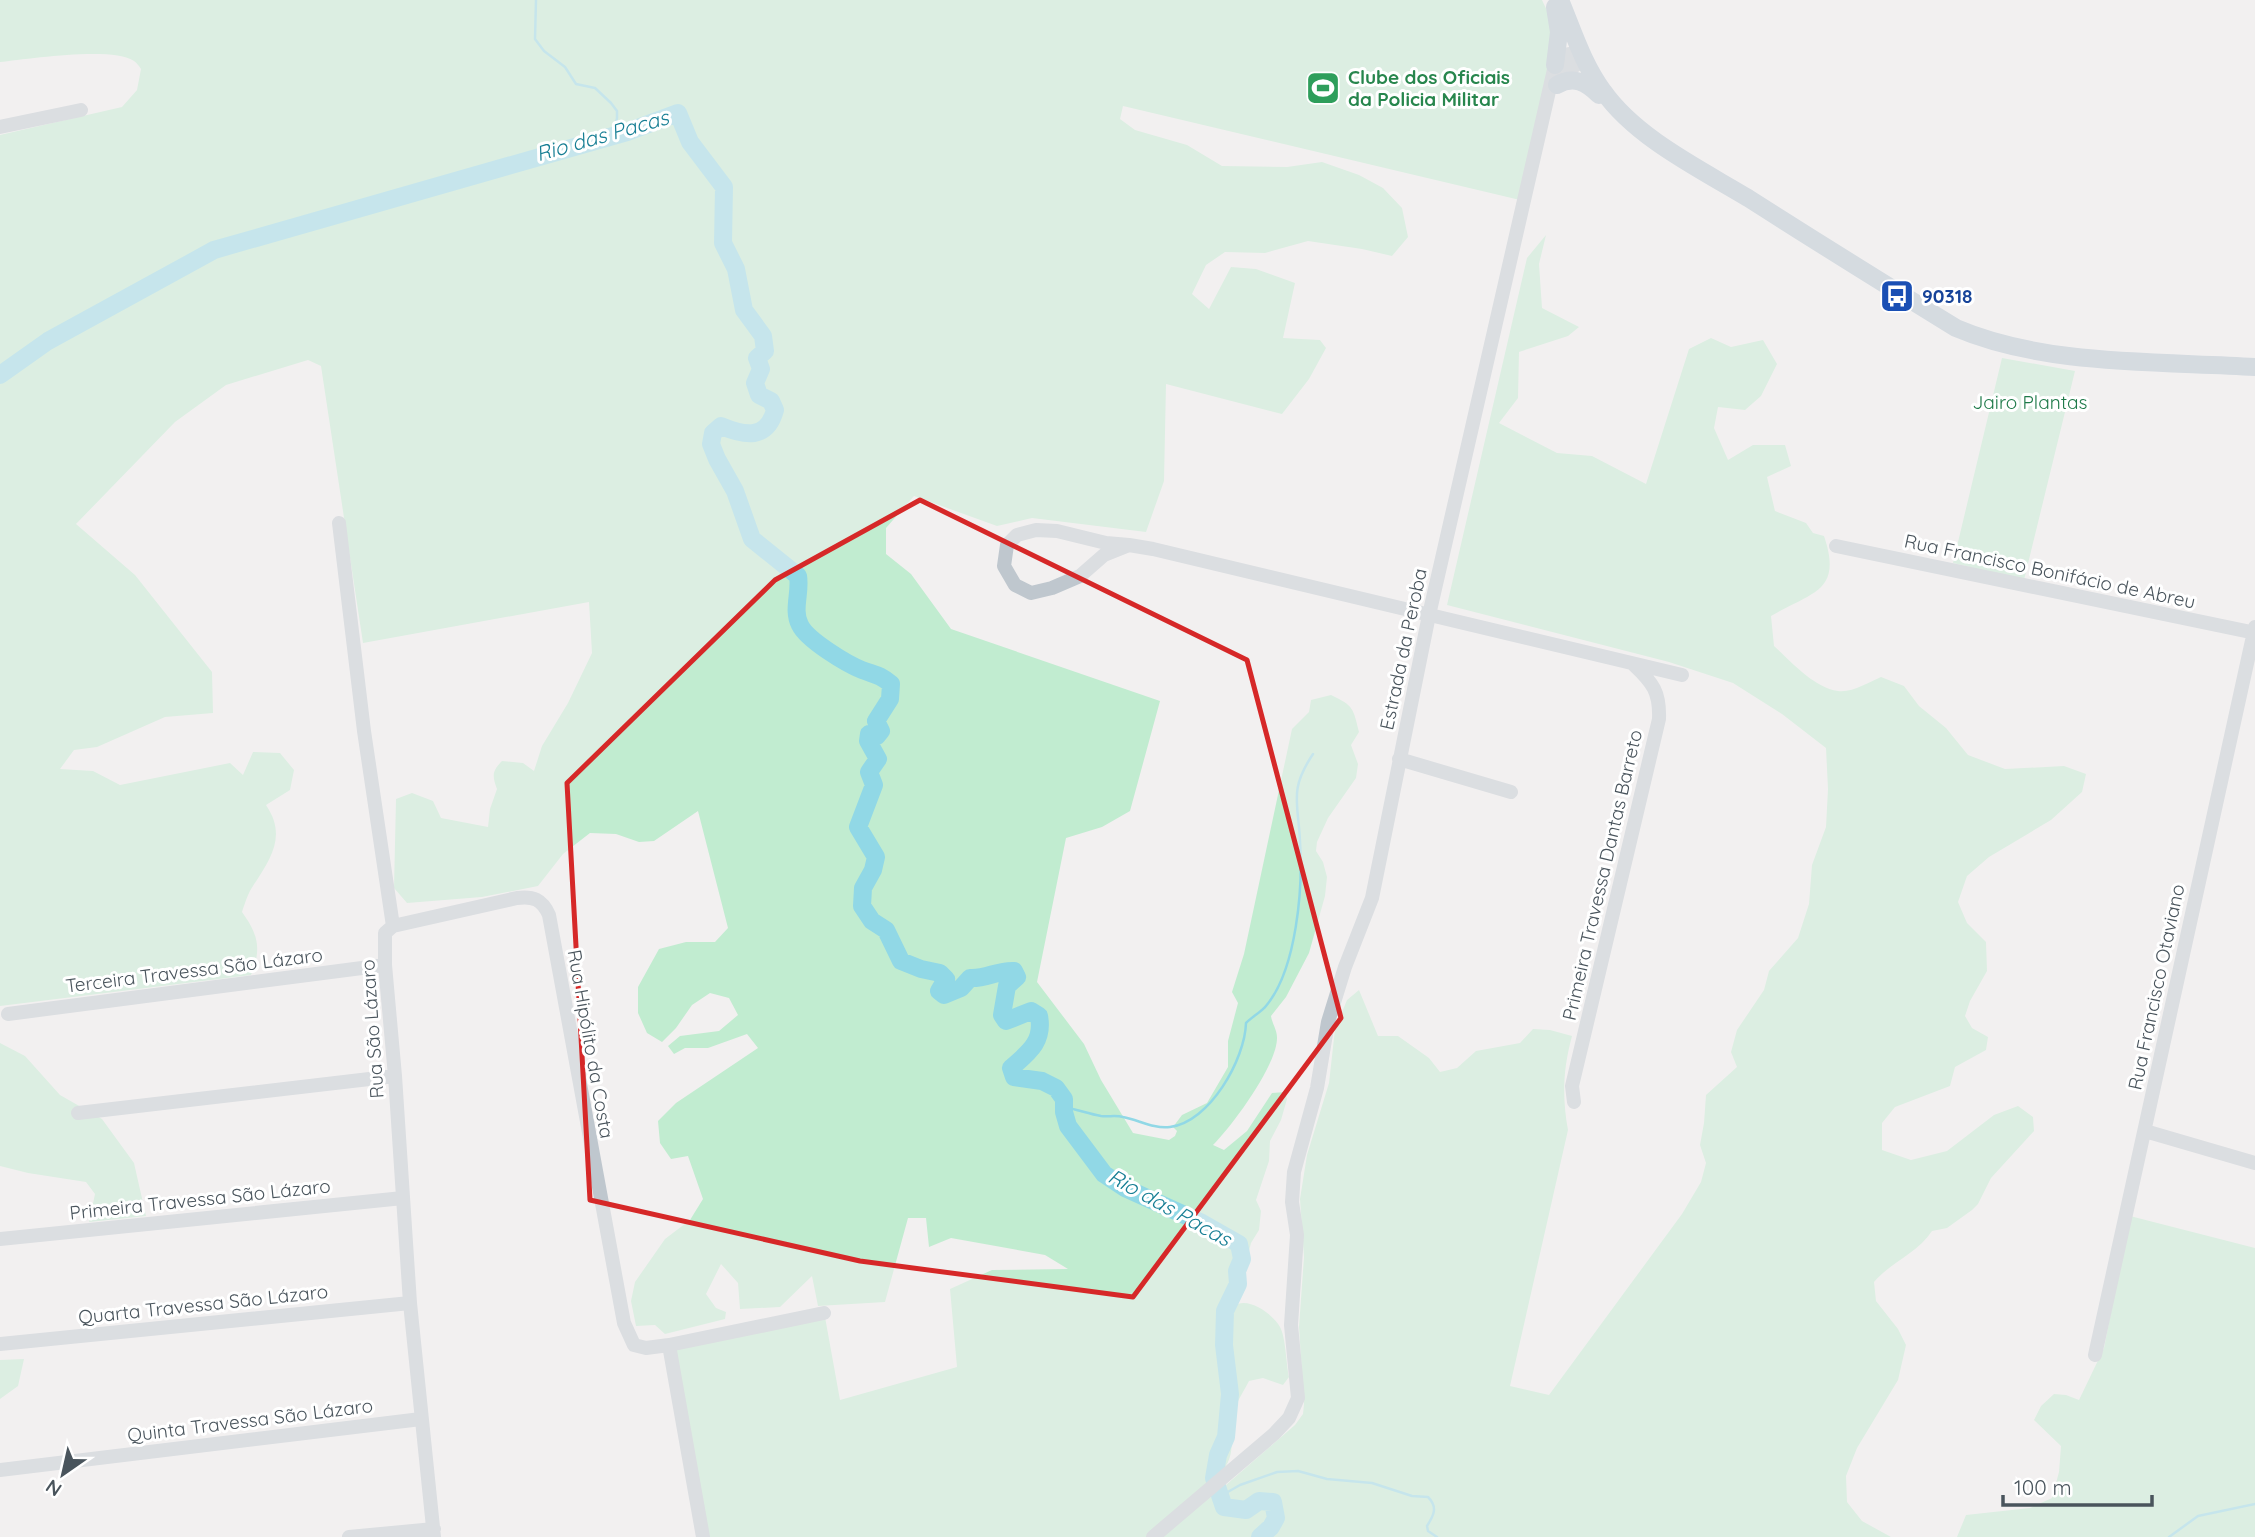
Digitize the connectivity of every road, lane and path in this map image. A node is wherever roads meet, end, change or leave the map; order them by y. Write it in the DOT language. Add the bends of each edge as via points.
graph roads {
  1 [pos="1561,2"];
  2 [pos="1582,55"];
  3 [pos="1555,65"];
  4 [pos="1557,85"];
  5 [pos="1546,103"];
  6 [pos="81,110"];
  7 [pos="1631,123"];
  8 [pos="0,128"];
  9 [pos="2255,367"];
  10 [pos="340,526"];
  11 [pos="1129,545"];
  12 [pos="1836,546"];
  13 [pos="1429,615"];
  14 [pos="2255,631"];
  15 [pos="1634,665"];
  16 [pos="1682,675"];
  17 [pos="1399,759"];
  18 [pos="1510,792"];
  19 [pos="393,926"];
  20 [pos="385,965"];
  21 [pos="8,1014"];
  22 [pos="395,1076"];
  23 [pos="1574,1102"];
  24 [pos="78,1113"];
  25 [pos="2145,1131"];
  26 [pos="2255,1163"];
  27 [pos="403,1198"];
  28 [pos="0,1239"];
  29 [pos="411,1303"];
  30 [pos="824,1313"];
  31 [pos="0,1344"];
  32 [pos="669,1345"];
  33 [pos="2095,1354"];
  34 [pos="421,1419"];
  35 [pos="0,1470"];
  36 [pos="434,1533"];
  37 [pos="349,1537"];
  38 [pos="703,1537"];
  39 [pos="1153,1537"];
  1 -- 2 [label="main road"];
  1 -- 3 [label="main road"];
  2 -- 3 [label="street" via="1565,55"];
  2 -- 4 [label="street"];
  2 -- 7 [label="main road" via="1603,91"];
  3 -- 5 [label="street, Estrada da Peroba"];
  4 -- 5 [label="street"];
  4 -- 7 [label="main road" via="1572,80 1585,83"];
  5 -- 13 [label="street, Estrada da Peroba"];
  6 -- 8 [label="street"];
  7 -- 9 [label="main road" via="1872,277 1956,328 1987,341 2071,356"];
  10 -- 19 [label="street, Rua São Lázaro"];
  11 -- 11 [label="street" via="1036,530 1017,535 1007,545 1004,566 1015,585 1031,593 1080,576 1104,555"];
  11 -- 13 [label="street"];
  12 -- 14 [label="street, Rua Francisco Bonifácio de Abreu"];
  13 -- 15 [label="street"];
  13 -- 17 [label="street, Estrada da Peroba"];
  14 -- 25 [label="street, Rua Francisco Otaviano"];
  15 -- 16 [label="street"];
  15 -- 23 [label="street, Primeira Travessa Dantas Barreto" via="1655,688 1659,719 1572,1086"];
  17 -- 18 [label="street"];
  17 -- 39 [label="street, Estrada da Peroba" via="1372,898 1328,1022 1317,1088 1294,1172 1297,1235 1291,1325 1298,1398 1289,1418 1274,1434"];
  19 -- 20 [label="street, Rua São Lázaro" via="386,933"];
  19 -- 32 [label="street, Rua Hipólito da Costa" via="528,897 545,905 624,1323 634,1345"];
  20 -- 21 [label="street, Terceira Travessa São Lázaro"];
  20 -- 22 [label="street, Rua São Lázaro"];
  22 -- 24 [label="street"];
  22 -- 27 [label="street, Rua São Lázaro"];
  25 -- 26 [label="street"];
  25 -- 33 [label="street, Rua Francisco Otaviano"];
  27 -- 28 [label="street, Primeira Travessa São Lázaro"];
  27 -- 29 [label="street, Rua São Lázaro"];
  29 -- 31 [label="street, Quarta Travessa São Lázaro"];
  29 -- 34 [label="street, Rua São Lázaro"];
  30 -- 32 [label="street"];
  32 -- 38 [label="street"];
  34 -- 35 [label="street, Quinta Travessa São Lázaro"];
  34 -- 36 [label="street, Rua São Lázaro"];
  36 -- 37 [label="street"];
}
